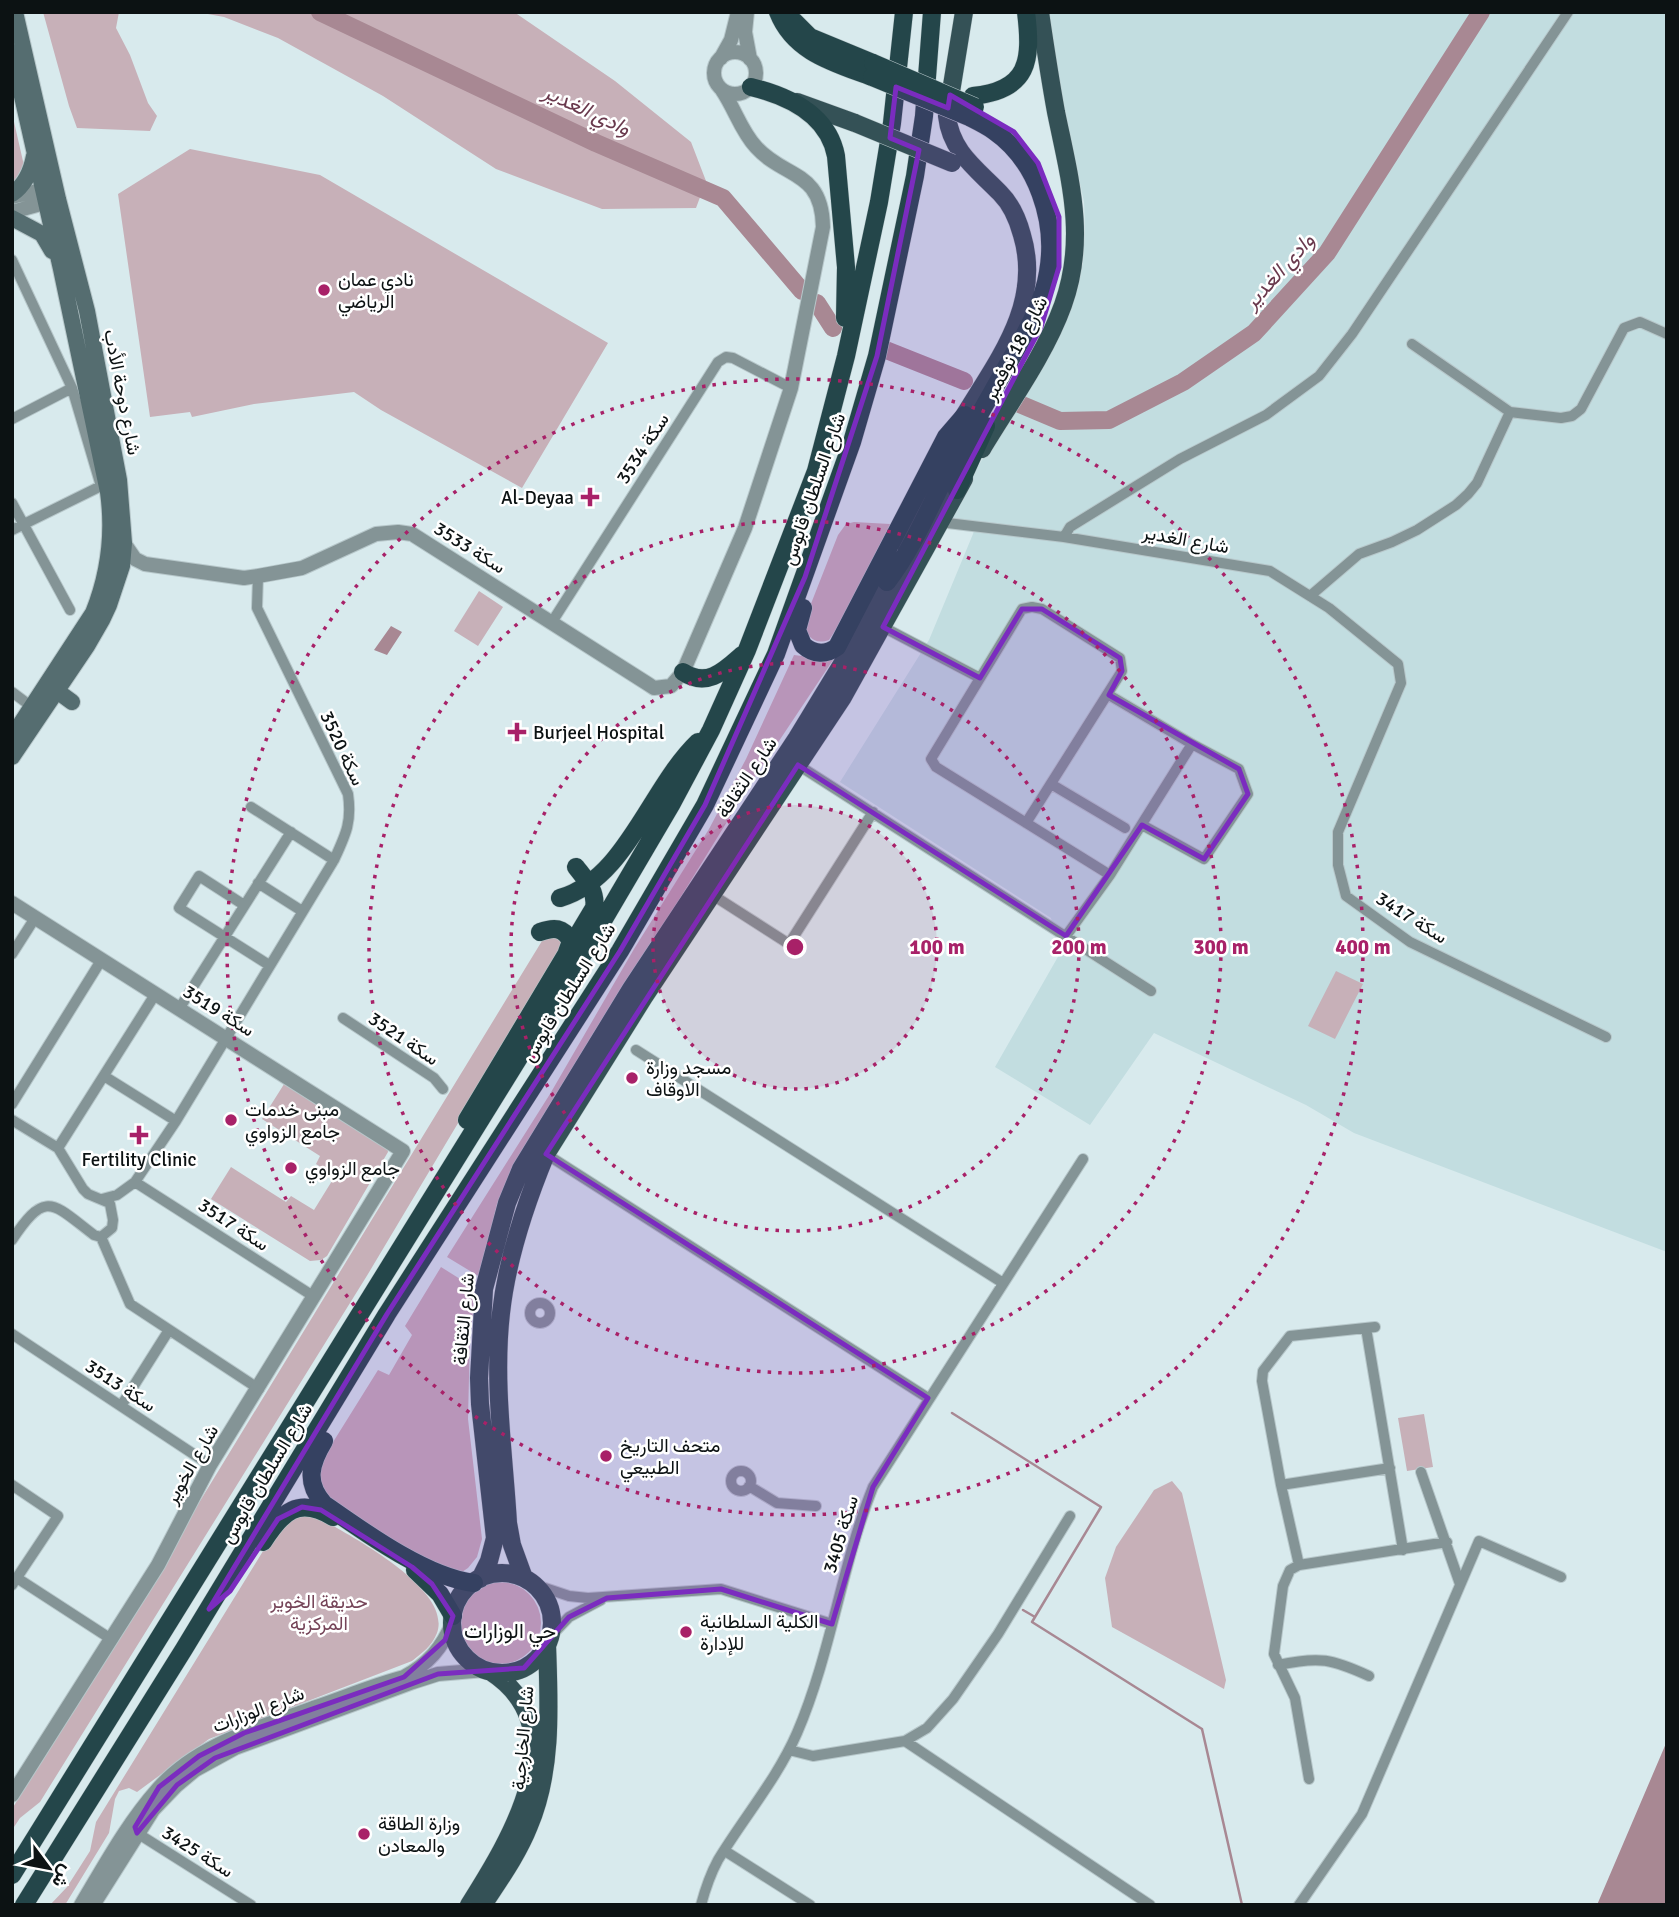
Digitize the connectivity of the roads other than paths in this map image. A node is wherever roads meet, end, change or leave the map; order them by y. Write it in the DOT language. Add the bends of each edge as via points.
graph roads {
  1 [pos="16,12"];
  2 [pos="738,12"];
  3 [pos="747,12"];
  4 [pos="778,12"];
  5 [pos="789,12"];
  6 [pos="895,12"];
  7 [pos="904,12"];
  8 [pos="932,12"];
  9 [pos="964,12"];
  10 [pos="1026,12"];
  11 [pos="1040,12"];
  12 [pos="1569,12"];
  13 [pos="12,52"];
  14 [pos="721,58"];
  15 [pos="750,59"];
  16 [pos="873,70"];
  17 [pos="749,89"];
  18 [pos="722,90"];
  19 [pos="791,100"];
  20 [pos="973,107"];
  21 [pos="892,123"];
  22 [pos="35,154"];
  23 [pos="788,168"];
  24 [pos="51,194"];
  25 [pos="12,195"];
  26 [pos="12,212"];
  27 [pos="12,218"];
  28 [pos="12,260"];
  29 [pos="61,269"];
  30 [pos="1667,334"];
  31 [pos="1412,344"];
  32 [pos="846,356"];
  33 [pos="994,366"];
  34 [pos="72,388"];
  35 [pos="791,388"];
  36 [pos="1510,412"];
  37 [pos="965,415"];
  38 [pos="12,419"];
  39 [pos="951,465"];
  40 [pos="957,490"];
  41 [pos="12,503"];
  42 [pos="939,522"];
  43 [pos="17,528"];
  44 [pos="1065,537"];
  45 [pos="124,543"];
  46 [pos="145,564"];
  47 [pos="258,576"];
  48 [pos="805,577"];
  49 [pos="887,582"];
  50 [pos="116,587"];
  51 [pos="1310,596"];
  52 [pos="70,610"];
  53 [pos="552,622"];
  54 [pos="883,627"];
  55 [pos="747,650"];
  56 [pos="1398,664"];
  57 [pos="683,672"];
  58 [pos="980,678"];
  59 [pos="57,691"];
  60 [pos="12,692"];
  61 [pos="1109,695"];
  62 [pos="72,702"];
  63 [pos="33,706"];
  64 [pos="710,730"];
  65 [pos="12,737"];
  66 [pos="1192,744"];
  67 [pos="12,757"];
  68 [pos="798,765"];
  69 [pos="1051,784"];
  70 [pos="251,807"];
  71 [pos="873,812"];
  72 [pos="1026,823"];
  73 [pos="1142,825"];
  74 [pos="1125,828"];
  75 [pos="290,832"];
  76 [pos="334,860"];
  77 [pos="576,867"];
  78 [pos="1110,875"];
  79 [pos="258,883"];
  80 [pos="590,885"];
  81 [pos="711,894"];
  82 [pos="560,898"];
  83 [pos="12,903"];
  84 [pos="244,905"];
  85 [pos="302,911"];
  86 [pos="35,918"];
  87 [pos="540,932"];
  88 [pos="1066,936"];
  89 [pos="224,937"];
  90 [pos="12,954"];
  91 [pos="567,955"];
  92 [pos="102,960"];
  93 [pos="269,965"];
  94 [pos="1151,991"];
  95 [pos="156,993"];
  96 [pos="179,1009"];
  97 [pos="343,1018"];
  98 [pos="1606,1037"];
  99 [pos="226,1038"];
  100 [pos="636,1050"];
  101 [pos="590,1055"];
  102 [pos="104,1076"];
  103 [pos="443,1089"];
  104 [pos="12,1104"];
  105 [pos="12,1120"];
  106 [pos="176,1121"];
  107 [pos="58,1148"];
  108 [pos="403,1151"];
  109 [pos="546,1154"];
  110 [pos="1083,1159"];
  111 [pos="135,1182"];
  112 [pos="511,1194"];
  113 [pos="108,1200"];
  114 [pos="101,1237"];
  115 [pos="12,1240"];
  116 [pos="399,1250"];
  117 [pos="1003,1283"];
  118 [pos="313,1296"];
  119 [pos="387,1314"];
  120 [pos="169,1329"];
  121 [pos="12,1334"];
  122 [pos="259,1389"];
  123 [pos="928,1398"];
  124 [pos="121,1406"];
  125 [pos="211,1465"];
  126 [pos="1390,1468"];
  127 [pos="1421,1472"];
  128 [pos="12,1485"];
  129 [pos="1281,1485"];
  130 [pos="749,1486"];
  131 [pos="816,1506"];
  132 [pos="1070,1516"];
  133 [pos="1447,1542"];
  134 [pos="1404,1550"];
  135 [pos="1299,1565"];
  136 [pos="1562,1577"];
  137 [pos="477,1581"];
  138 [pos="528,1581"];
  139 [pos="15,1582"];
  140 [pos="1460,1584"];
  141 [pos="607,1598"];
  142 [pos="209,1609"];
  143 [pos="453,1619"];
  144 [pos="832,1624"];
  145 [pos="111,1639"];
  146 [pos="548,1641"];
  147 [pos="1278,1665"];
  148 [pos="488,1671"];
  149 [pos="1369,1676"];
  150 [pos="905,1741"];
  151 [pos="789,1750"];
  152 [pos="1308,1779"];
  153 [pos="159,1787"];
  154 [pos="12,1795"];
  155 [pos="137,1833"];
  156 [pos="725,1851"];
  157 [pos="12,1875"];
  158 [pos="24,1905"];
  159 [pos="81,1905"];
  160 [pos="93,1905"];
  161 [pos="251,1905"];
  162 [pos="469,1905"];
  163 [pos="483,1905"];
  164 [pos="701,1905"];
  165 [pos="810,1905"];
  166 [pos="1150,1905"];
  167 [pos="1299,1905"];
  1 -- 24 [label="main road, شارع دوحة الأدب"];
  2 -- 14 [label="street"];
  3 -- 15 [label="street"];
  4 -- 16 [label="highway" via="795,40 808,50"];
  5 -- 16 [label="highway" via="810,37"];
  6 -- 21 [label="highway"];
  7 -- 21 [label="highway, شارع السلطان قابوس"];
  8 -- 48 [label="highway, شارع السلطان قابوس" via="915,176 879,343 852,442"];
  9 -- 33 [label="main road, شارع الثقافة" via="947,116 951,135 960,153 1010,207 1027,257 1023,310"];
  10 -- 20 [label="highway" via="1027,61 1002,90"];
  11 -- 40 [label="main road, شارع 18 نوفمبر" via="1074,204 1074,264 1051,332"];
  12 -- 44 [label="street" via="1319,376 1266,415 1180,459 1070,527"];
  13 -- 22 [label="main road, شارع دوحة الأدب"];
  14 -- 15 [label="street" via="735,52"];
  14 -- 18 [label="street" via="714,77"];
  15 -- 17 [label="street" via="756,73"];
  16 -- 20 [label="highway, bridge"];
  16 -- 20 [label="highway, bridge"];
  17 -- 18 [label="street" via="732,94"];
  17 -- 19 [label="highway"];
  17 -- 23 [label="street" via="744,110 751,129"];
  18 -- 23 [label="street" via="755,146"];
  19 -- 32 [label="highway" via="819,121 834,149 846,267"];
  19 -- 33 [label="main road, bridge" via="951,163 992,198 1005,219 1018,277 1014,312"];
  20 -- 39 [label="highway" via="1032,175 1046,211 1049,261 1043,290 1024,335"];
  20 -- 40 [label="highway" via="1014,132 1038,163 1059,217 1060,252 1048,312 977,443"];
  21 -- 32 [label="highway, شارع السلطان قابوس" via="867,268"];
  22 -- 24 [label="main road, شارع دوحة الأدب"];
  22 -- 25 [label="main road" via="27,177"];
  23 -- 35 [label="street" via="815,194 823,227"];
  24 -- 25 [label="street"];
  24 -- 26 [label="street"];
  24 -- 29 [label="main road, شارع دوحة الأدب"];
  24 -- 45 [label="main road, شارع دوحة الأدب" via="87,312 119,481"];
  27 -- 29 [label="main road" via="42,234"];
  28 -- 34 [label="street"];
  29 -- 63 [label="main road, شارع دوحة الأدب" via="108,492 111,545 93,613"];
  30 -- 36 [label="street" via="1640,322 1623,328 1581,409 1572,415 1561,418"];
  31 -- 36 [label="street"];
  32 -- 55 [label="highway, شارع السلطان قابوس" via="816,471"];
  33 -- 37 [label="main road, شارع الثقافة"];
  34 -- 38 [label="street"];
  34 -- 43 [label="street" via="101,486"];
  35 -- 53 [label="street, سكة 3534" via="733,358 718,362"];
  35 -- 57 [label="street" via="745,528"];
  36 -- 51 [label="street" via="1468,494 1417,530 1359,554"];
  37 -- 48 [label="highway" via="946,437 841,643 829,652 808,649 798,635"];
  37 -- 49 [label="main road, شارع الثقافة" via="933,473"];
  39 -- 42 [label="highway" via="932,510"];
  39 -- 49 [label="highway"];
  40 -- 42 [label="main road, شارع 18 نوفمبر"];
  41 -- 43 [label="street"];
  42 -- 44 [label="street, شارع الغدير"];
  42 -- 54 [label="main road, شارع الثقافة"];
  43 -- 52 [label="street"];
  44 -- 51 [label="street, شارع الغدير" via="1269,571"];
  45 -- 46 [label="street"];
  45 -- 50 [label="main road, شارع دوحة الأدب"];
  46 -- 47 [label="street, سكة 3533"];
  46 -- 50 [label="street" via="129,569"];
  47 -- 53 [label="street, سكة 3533" via="302,568 376,534 405,533"];
  47 -- 76 [label="street, سكة 3520" via="257,608 348,794 348,831"];
  48 -- 119 [label="highway, شارع السلطان قابوس" via="770,667 679,853"];
  49 -- 101 [label="main road, شارع الثقافة" via="797,738"];
  50 -- 59 [label="main road, شارع دوحة الأدب" via="90,640"];
  51 -- 56 [label="street, شارع الغدير"];
  53 -- 57 [label="street, سكة 3533" via="654,688 671,686"];
  54 -- 58 [label="street"];
  54 -- 68 [label="main road, شارع الثقافة"];
  55 -- 57 [label="highway" via="710,678"];
  55 -- 64 [label="highway, شارع السلطان قابوس"];
  56 -- 98 [label="street, سكة 3417" via="1401,683 1338,832 1338,865 1346,896 1410,942"];
  58 -- 61 [label="street" via="1022,610 1032,607 1120,658 1122,671"];
  58 -- 72 [label="street" via="931,758 936,767"];
  59 -- 62 [label="main road"];
  59 -- 67 [label="main road, شارع دوحة الأدب"];
  60 -- 63 [label="street"];
  61 -- 66 [label="street"];
  61 -- 69 [label="street"];
  63 -- 65 [label="main road, شارع دوحة الأدب"];
  64 -- 80 [label="highway" via="673,770 616,857"];
  64 -- 116 [label="highway, شارع السلطان قابوس" via="587,948"];
  66 -- 73 [label="street"];
  66 -- 73 [label="street" via="1239,769 1248,794 1204,859"];
  68 -- 71 [label="street"];
  68 -- 81 [label="main road, شارع الثقافة"];
  69 -- 72 [label="street"];
  69 -- 74 [label="street"];
  70 -- 75 [label="street"];
  71 -- 81 [label="street" via="789,944"];
  71 -- 88 [label="street"];
  72 -- 78 [label="street"];
  73 -- 78 [label="street"];
  75 -- 76 [label="street"];
  75 -- 79 [label="street"];
  76 -- 85 [label="street, سكة 3520"];
  77 -- 80 [label="highway"];
  78 -- 88 [label="street"];
  79 -- 84 [label="street"];
  79 -- 85 [label="street"];
  80 -- 82 [label="highway"];
  80 -- 91 [label="highway" via="596,897 594,908"];
  81 -- 109 [label="main road, شارع الثقافة"];
  83 -- 86 [label="street, سكة 3519"];
  84 -- 89 [label="street"];
  84 -- 89 [label="street" via="199,876 178,908"];
  85 -- 93 [label="street, سكة 3520"];
  86 -- 90 [label="street"];
  86 -- 92 [label="street, سكة 3519"];
  87 -- 91 [label="highway" via="550,928 567,934 571,941"];
  88 -- 94 [label="street"];
  89 -- 93 [label="street"];
  89 -- 96 [label="street"];
  91 -- 116 [label="highway" via="478,1100"];
  92 -- 95 [label="street, سكة 3519"];
  92 -- 104 [label="street"];
  93 -- 99 [label="street, سكة 3520"];
  95 -- 96 [label="street, سكة 3519"];
  95 -- 102 [label="street"];
  96 -- 99 [label="street, سكة 3519"];
  97 -- 103 [label="street, سكة 3521" via="434,1078"];
  99 -- 106 [label="street"];
  99 -- 108 [label="street, سكة 3519"];
  100 -- 117 [label="street"];
  101 -- 109 [label="main road" via="541,1143"];
  101 -- 112 [label="main road, شارع الثقافة" via="533,1146"];
  102 -- 106 [label="street"];
  102 -- 107 [label="street"];
  105 -- 107 [label="street"];
  106 -- 111 [label="street"];
  107 -- 113 [label="street" via="83,1189"];
  108 -- 118 [label="street, شارع الخوير"];
  109 -- 112 [label="main road" via="533,1159"];
  109 -- 123 [label="street"];
  109 -- 138 [label="main road, شارع الثقافة" via="516,1238 499,1339 508,1523"];
  110 -- 117 [label="street, سكة 3405"];
  111 -- 113 [label="street"];
  111 -- 118 [label="street, سكة 3517"];
  112 -- 137 [label="main road, شارع الثقافة" via="484,1289 480,1404 495,1538"];
  113 -- 114 [label="street" via="112,1228"];
  114 -- 115 [label="street" via="49,1205 32,1212"];
  114 -- 120 [label="street" via="130,1304"];
  116 -- 157 [label="highway, شارع السلطان قابوس"];
  117 -- 123 [label="street, سكة 3405"];
  118 -- 122 [label="street, شارع الخوير"];
  119 -- 137 [label="highway" via="378,1351 314,1458 313,1488 324,1504 424,1567 443,1576"];
  119 -- 142 [label="highway, شارع السلطان قابوس"];
  120 -- 122 [label="street"];
  120 -- 124 [label="street"];
  121 -- 124 [label="street, سكة 3513"];
  122 -- 125 [label="street, شارع الخوير"];
  123 -- 144 [label="street, سكة 3405" via="873,1487"];
  124 -- 125 [label="street, سكة 3513"];
  125 -- 145 [label="street, شارع الخوير" via="158,1565"];
  126 -- 129 [label="street"];
  126 -- 129 [label="street" via="1370,1327 1290,1336 1263,1370 1262,1381"];
  126 -- 134 [label="street"];
  127 -- 133 [label="street"];
  128 -- 139 [label="street" via="58,1516"];
  129 -- 135 [label="street"];
  130 -- 131 [label="street" via="776,1503"];
  132 -- 150 [label="street" via="953,1699 927,1728"];
  133 -- 134 [label="street"];
  133 -- 140 [label="street"];
  134 -- 135 [label="street"];
  135 -- 147 [label="street" via="1290,1570 1283,1586 1274,1654"];
  136 -- 140 [label="street" via="1479,1541"];
  137 -- 138 [label="main road" via="502,1574"];
  137 -- 143 [label="main road" via="460,1597"];
  138 -- 141 [label="street" via="569,1596"];
  138 -- 146 [label="main road" via="541,1592 551,1612"];
  139 -- 145 [label="street"];
  140 -- 167 [label="street" via="1362,1814"];
  141 -- 144 [label="street" via="721,1589"];
  141 -- 146 [label="street" via="581,1609"];
  142 -- 143 [label="highway" via="230,1591 278,1519 302,1507 321,1510 412,1567 432,1584"];
  142 -- 158 [label="highway, شارع السلطان قابوس"];
  143 -- 148 [label="main road" via="453,1634 463,1654"];
  143 -- 153 [label="street, شارع الوزارات" via="437,1652 404,1677 232,1738"];
  144 -- 151 [label="street, سكة 3405" via="810,1703"];
  145 -- 154 [label="street, شارع الخوير"];
  146 -- 148 [label="main road" via="524,1668"];
  146 -- 163 [label="main road, شارع الخارجية" via="549,1716 538,1802 522,1843"];
  147 -- 149 [label="street" via="1328,1660"];
  147 -- 152 [label="street" via="1295,1698"];
  148 -- 155 [label="street, شارع الوزارات" via="438,1674 235,1748 186,1777"];
  148 -- 162 [label="main road, شارع الخارجية" via="505,1681 529,1716 533,1757 519,1818"];
  150 -- 151 [label="street" via="813,1756"];
  150 -- 166 [label="street"];
  151 -- 156 [label="street, سكة 3405"];
  153 -- 155 [label="street, سكة 3425" via="135,1827"];
  153 -- 159 [label="street, شارع الوزارات" via="129,1826"];
  155 -- 160 [label="street, شارع الوزارات"];
  155 -- 161 [label="street, سكة 3425"];
  156 -- 164 [label="street, سكة 3405"];
  156 -- 165 [label="street"];
}
